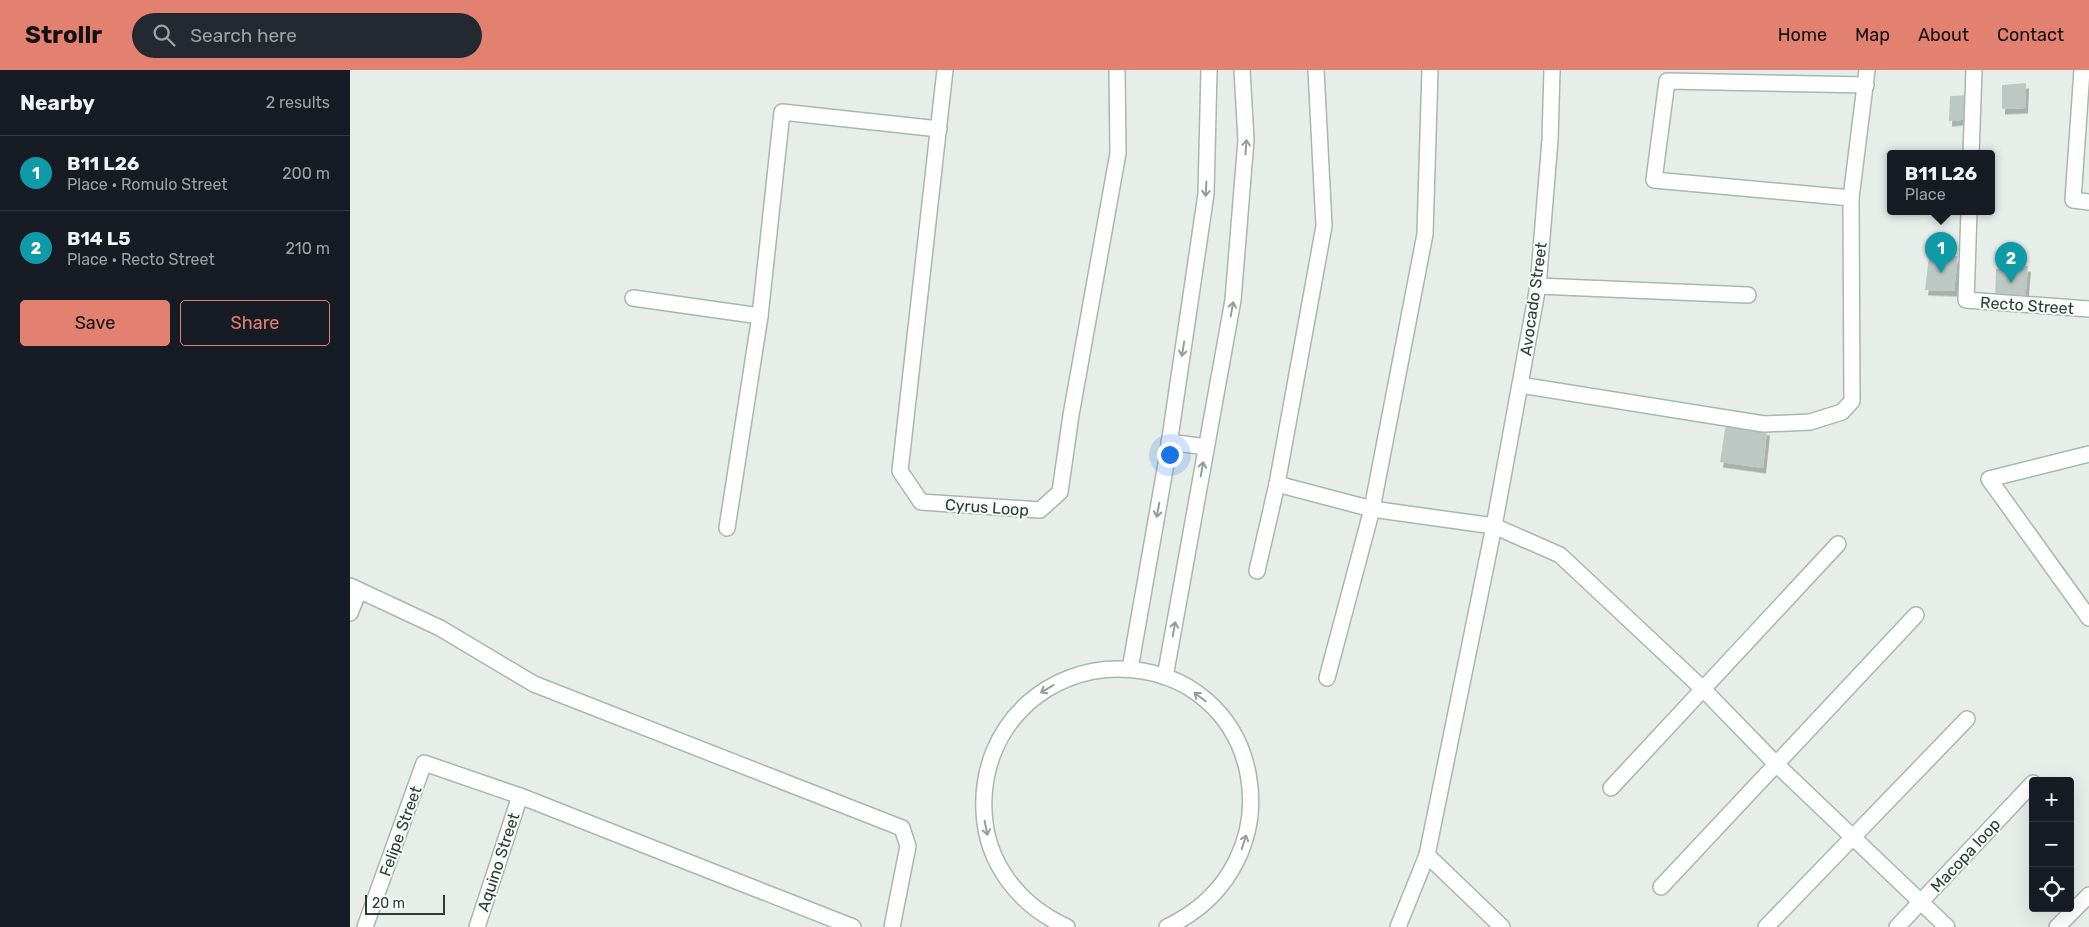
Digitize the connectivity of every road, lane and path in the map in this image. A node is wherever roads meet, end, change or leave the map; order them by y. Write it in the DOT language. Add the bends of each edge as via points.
graph roads {
  1 [pos="945,70"];
  2 [pos="1117,70"];
  3 [pos="1210,70"];
  4 [pos="1242,70"];
  5 [pos="1316,70"];
  6 [pos="1430,70"];
  7 [pos="1552,70"];
  8 [pos="1974,70"];
  9 [pos="2082,70"];
  10 [pos="1867,78"];
  11 [pos="939,129"];
  12 [pos="2084,129"];
  13 [pos="1971,150"];
  14 [pos="1852,198"];
  15 [pos="2089,202"];
  16 [pos="1969,215"];
  17 [pos="1538,286"];
  18 [pos="1748,295"];
  19 [pos="633,298"];
  20 [pos="2089,310"];
  21 [pos="760,316"];
  22 [pos="1520,385"];
  23 [pos="1169,442"];
  24 [pos="1206,447"];
  25 [pos="2089,454"];
  26 [pos="1277,484"];
  27 [pos="1372,509"];
  28 [pos="1494,526"];
  29 [pos="727,528"];
  30 [pos="1838,544"];
  31 [pos="1257,571"];
  32 [pos="355,589"];
  33 [pos="350,613"];
  34 [pos="1916,615"];
  35 [pos="2089,618"];
  36 [pos="1130,669"];
  37 [pos="1165,677"];
  38 [pos="1327,678"];
  39 [pos="1704,690"];
  40 [pos="1967,720"];
  41 [pos="1776,763"];
  42 [pos="2029,787"];
  43 [pos="1611,788"];
  44 [pos="520,796"];
  45 [pos="1854,838"];
  46 [pos="1427,855"];
  47 [pos="1661,886"];
  48 [pos="2089,895"];
  49 [pos="1921,902"];
  50 [pos="365,927"];
  51 [pos="476,927"];
  52 [pos="853,927"];
  53 [pos="892,927"];
  54 [pos="1067,927"];
  55 [pos="1167,927"];
  56 [pos="1398,927"];
  57 [pos="1502,927"];
  58 [pos="1766,927"];
  59 [pos="1897,927"];
  60 [pos="1947,927"];
  61 [pos="2057,927"];
  1 -- 11 [label="street, Cyrus Loop"];
  2 -- 11 [label="street, Cyrus Loop" via="1118,153 1060,492 1040,510 921,502 900,471"];
  3 -- 23 [label="street, one-way" via="1206,194"];
  24 -- 4 [label="street, one-way" via="1233,300 1246,140"];
  5 -- 26 [label="street" via="1324,226"];
  6 -- 27 [label="street" via="1425,234"];
  7 -- 17 [label="street, Avocado Street" via="1550,140"];
  8 -- 13 [label="street"];
  9 -- 12 [label="street"];
  10 -- 14 [label="street"];
  10 -- 14 [label="street" via="1667,81 1654,180"];
  11 -- 21 [label="street" via="782,112"];
  12 -- 15 [label="street" via="2073,200"];
  14 -- 22 [label="street" via="1852,401 1842,412 1810,422 1764,424"];
  16 -- 20 [label="street, Recto Street" via="1966,300"];
  17 -- 18 [label="street"];
  17 -- 22 [label="street, Avocado Street"];
  19 -- 21 [label="street"];
  21 -- 29 [label="street"];
  22 -- 28 [label="street, Avocado Street"];
  23 -- 24 [label="street"];
  23 -- 36 [label="street, one-way"];
  37 -- 24 [label="street, one-way"];
  25 -- 35 [label="street" via="1989,479"];
  26 -- 27 [label="street"];
  26 -- 31 [label="street"];
  27 -- 28 [label="street"];
  27 -- 38 [label="street"];
  28 -- 39 [label="street" via="1560,555"];
  28 -- 46 [label="street, Avocado Street"];
  30 -- 39 [label="street"];
  32 -- 33 [label="street"];
  32 -- 53 [label="street" via="440,628 534,684 902,828 908,846"];
  34 -- 41 [label="street"];
  36 -- 37 [label="street"];
  36 -- 54 [label="street, one-way" via="1082,673 1038,695 1004,730 986,776 984,824 990,848 1001,870 1014,890 1032,907"];
  55 -- 37 [label="street, one-way" via="1205,903 1223,885 1236,864 1246,841 1251,791 1241,750 1224,721 1188,688"];
  39 -- 41 [label="street"];
  39 -- 43 [label="street"];
  40 -- 45 [label="street"];
  41 -- 45 [label="street"];
  41 -- 47 [label="street"];
  42 -- 49 [label="street, Macopa loop"];
  44 -- 50 [label="street, Felipe Street" via="424,764"];
  44 -- 51 [label="street, Aquino Street"];
  44 -- 52 [label="street"];
  45 -- 49 [label="street"];
  45 -- 58 [label="street"];
  46 -- 56 [label="street, Avocado Street"];
  46 -- 57 [label="street"];
  48 -- 61 [label="street"];
  49 -- 59 [label="street, Macopa loop"];
  49 -- 60 [label="street"];
}
